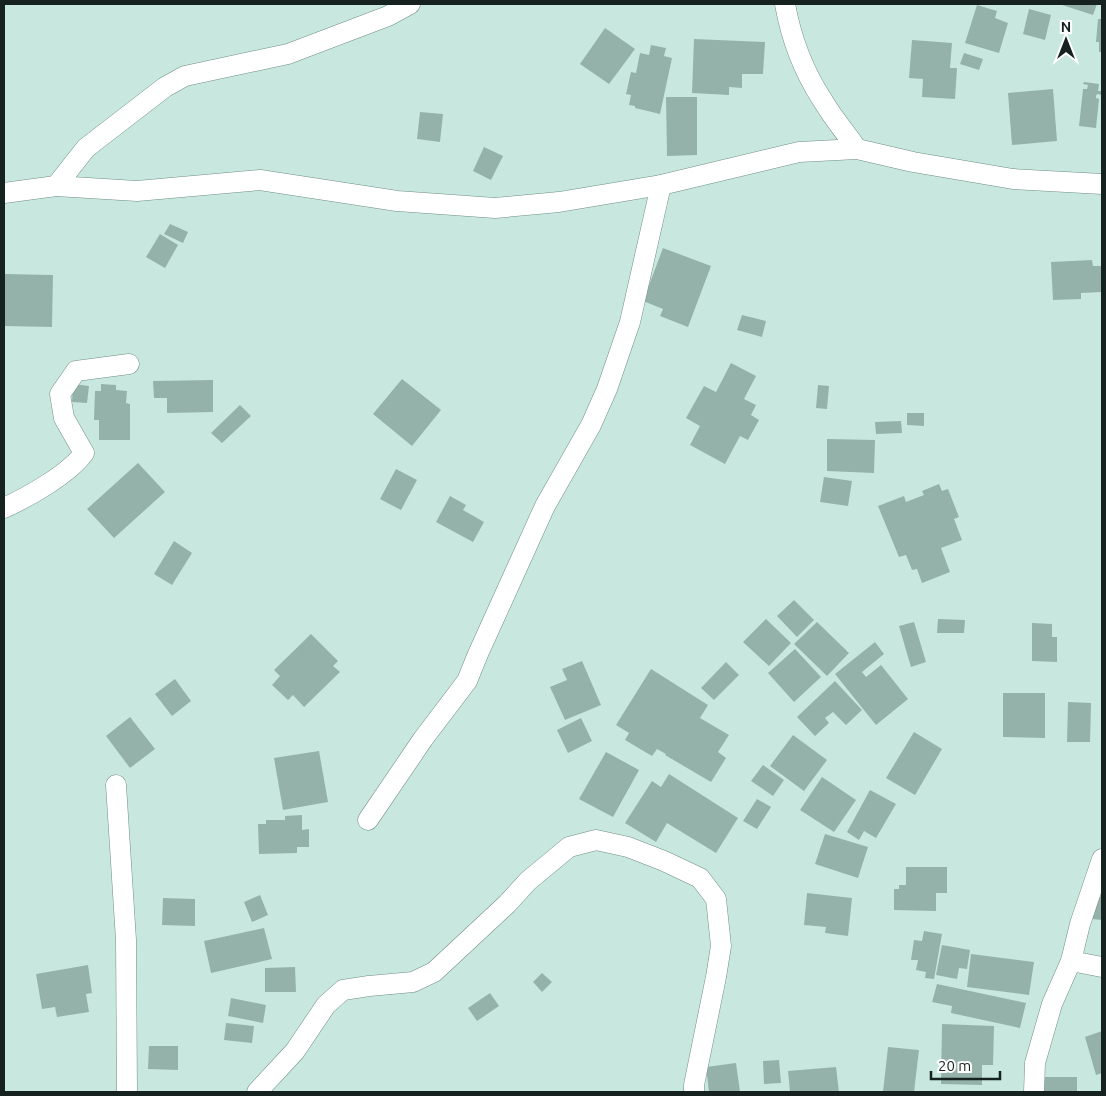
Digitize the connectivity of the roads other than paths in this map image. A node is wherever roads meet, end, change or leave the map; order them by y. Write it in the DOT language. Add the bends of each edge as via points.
graph roads {
  1 [pos="410,4"];
  2 [pos="785,4"];
  3 [pos="857,149"];
  4 [pos="1102,184"];
  5 [pos="661,185"];
  6 [pos="56,186"];
  7 [pos="4,193"];
  8 [pos="129,364"];
  9 [pos="4,508"];
  10 [pos="116,785"];
  11 [pos="368,820"];
  12 [pos="1102,859"];
  13 [pos="1071,961"];
  14 [pos="1102,967"];
  15 [pos="127,1092"];
  16 [pos="257,1092"];
  17 [pos="694,1092"];
  18 [pos="1034,1092"];
  1 -- 6 [label="street" via="388,16 288,54 185,76 165,87 86,148"];
  2 -- 3 [label="street" via="804,68 822,101"];
  3 -- 4 [label="street" via="1013,179"];
  3 -- 5 [label="street" via="799,152"];
  5 -- 6 [label="street" via="559,202 495,208 397,201 260,180 137,191"];
  5 -- 11 [label="street" via="630,322 592,425 545,506 467,681"];
  6 -- 7 [label="street"];
  8 -- 9 [label="street" via="76,371 60,394 64,418 84,453 76,463"];
  10 -- 15 [label="street" via="126,940"];
  12 -- 13 [label="street"];
  13 -- 14 [label="street"];
  13 -- 18 [label="street" via="1052,1004 1035,1063"];
  16 -- 17 [label="street" via="295,1051 326,1005 343,990 413,982 434,972 548,864 569,847 596,840 628,847 700,878 716,899 721,946"];
}
